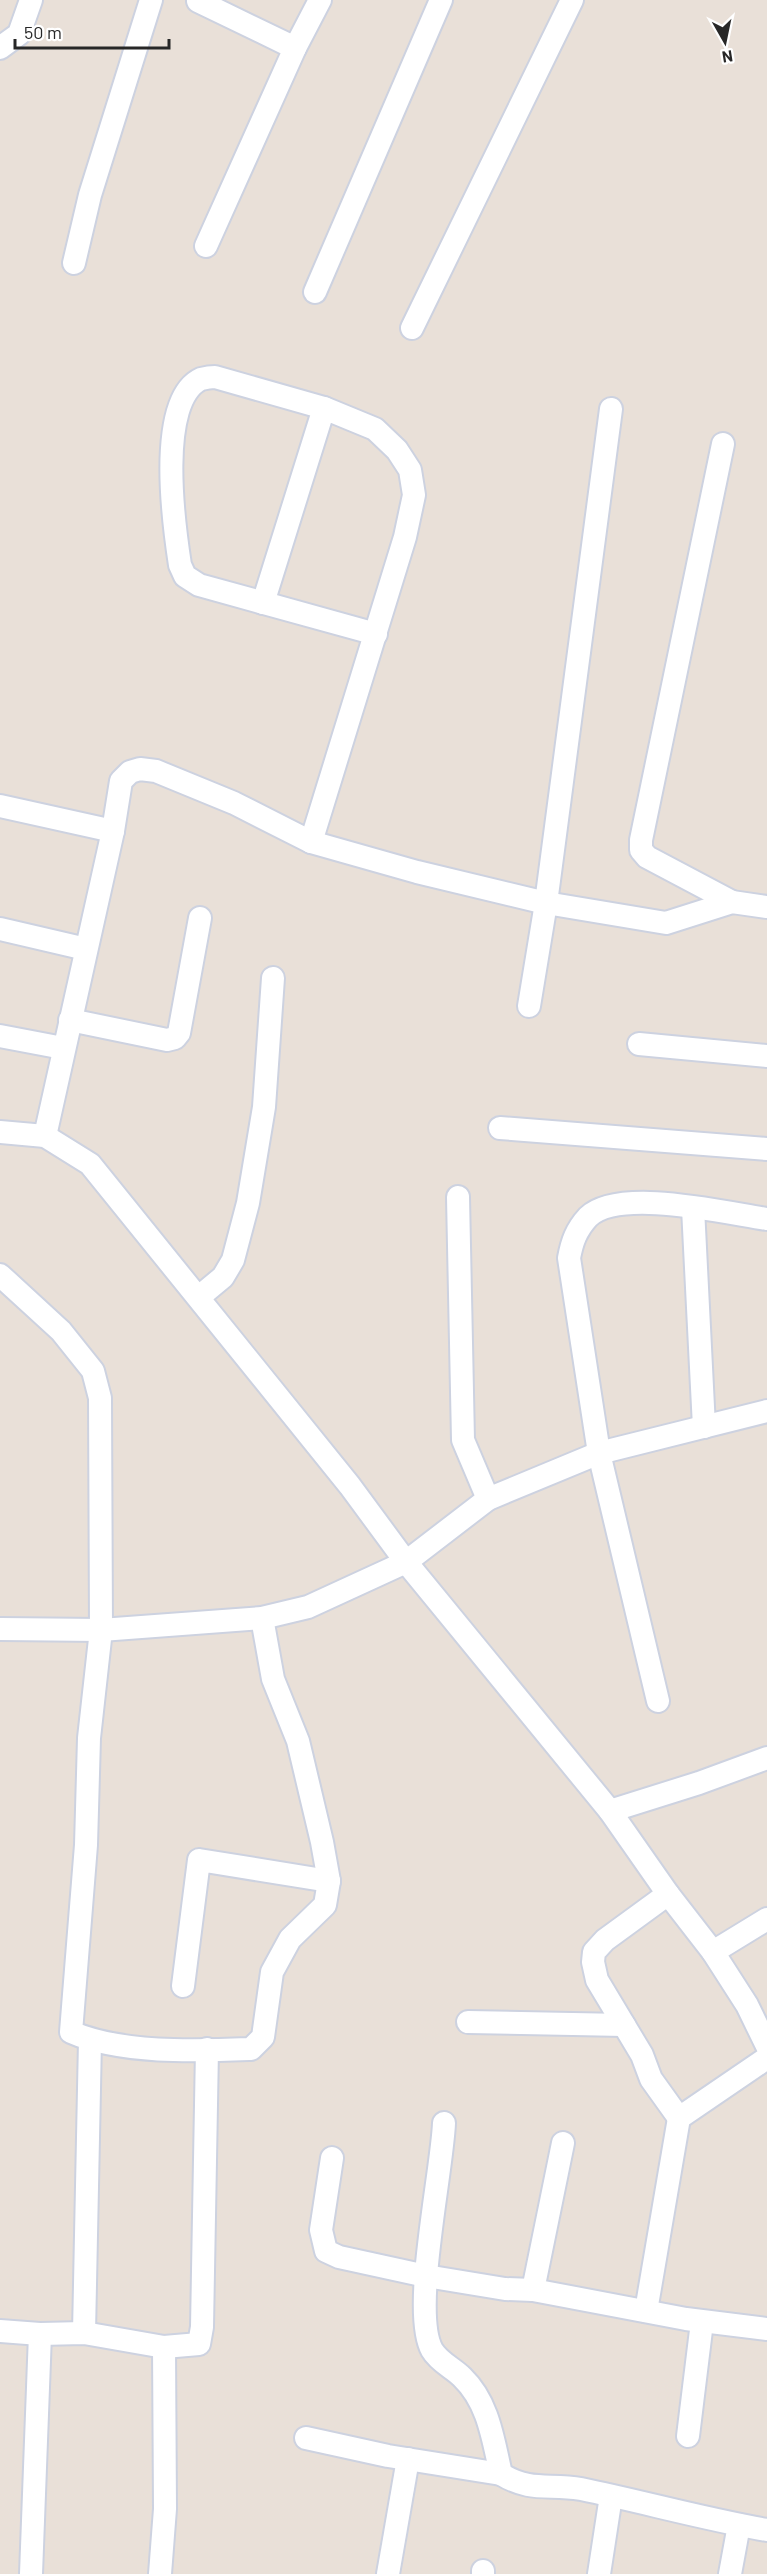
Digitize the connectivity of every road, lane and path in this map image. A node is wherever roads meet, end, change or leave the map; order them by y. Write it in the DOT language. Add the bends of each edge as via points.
graph roads {
  1 [pos="32,0"];
  2 [pos="151,0"];
  3 [pos="320,0"];
  4 [pos="441,0"];
  5 [pos="572,0"];
  6 [pos="198,1"];
  7 [pos="0,48"];
  8 [pos="295,48"];
  9 [pos="206,246"];
  10 [pos="74,263"];
  11 [pos="315,292"];
  12 [pos="412,328"];
  13 [pos="324,408"];
  14 [pos="611,409"];
  15 [pos="723,444"];
  16 [pos="262,603"];
  17 [pos="376,634"];
  18 [pos="0,806"];
  19 [pos="113,831"];
  20 [pos="311,842"];
  21 [pos="732,902"];
  22 [pos="546,903"];
  23 [pos="767,907"];
  24 [pos="200,918"];
  25 [pos="0,929"];
  26 [pos="86,949"];
  27 [pos="273,978"];
  28 [pos="529,1006"];
  29 [pos="70,1020"];
  30 [pos="0,1036"];
  31 [pos="639,1044"];
  32 [pos="63,1048"];
  33 [pos="767,1056"];
  34 [pos="500,1128"];
  35 [pos="0,1132"];
  36 [pos="45,1136"];
  37 [pos="767,1149"];
  38 [pos="458,1197"];
  39 [pos="693,1208"];
  40 [pos="767,1219"];
  41 [pos="0,1275"];
  42 [pos="199,1297"];
  43 [pos="767,1411"];
  44 [pos="704,1427"];
  45 [pos="599,1453"];
  46 [pos="488,1499"];
  47 [pos="406,1562"];
  48 [pos="262,1618"];
  49 [pos="0,1629"];
  50 [pos="102,1630"];
  51 [pos="658,1701"];
  52 [pos="767,1758"];
  53 [pos="610,1811"];
  54 [pos="329,1881"];
  55 [pos="668,1894"];
  56 [pos="767,1919"];
  57 [pos="713,1952"];
  58 [pos="183,1986"];
  59 [pos="468,2022"];
  60 [pos="624,2025"];
  61 [pos="90,2040"];
  62 [pos="767,2046"];
  63 [pos="207,2049"];
  64 [pos="767,2058"];
  65 [pos="679,2118"];
  66 [pos="444,2123"];
  67 [pos="563,2143"];
  68 [pos="332,2158"];
  69 [pos="426,2276"];
  70 [pos="533,2290"];
  71 [pos="646,2311"];
  72 [pos="702,2322"];
  73 [pos="767,2329"];
  74 [pos="0,2331"];
  75 [pos="84,2333"];
  76 [pos="40,2334"];
  77 [pos="164,2348"];
  78 [pos="688,2436"];
  79 [pos="306,2438"];
  80 [pos="408,2459"];
  81 [pos="501,2474"];
  82 [pos="611,2496"];
  83 [pos="739,2525"];
  84 [pos="767,2530"];
  85 [pos="31,2574"];
  86 [pos="160,2574"];
  87 [pos="388,2574"];
  88 [pos="599,2574"];
  89 [pos="730,2574"];
  1 -- 7 [label="street" via="20,34"];
  2 -- 10 [label="street" via="93,185"];
  3 -- 8 [label="street"];
  4 -- 11 [label="street"];
  5 -- 12 [label="street"];
  6 -- 8 [label="street"];
  8 -- 9 [label="street"];
  13 -- 16 [label="street"];
  13 -- 16 [label="street" via="215,376 200,380 186,392 175,420 172,486 177,543 185,576 200,585"];
  13 -- 17 [label="street" via="375,429 397,450 410,470 414,495"];
  14 -- 22 [label="street"];
  15 -- 21 [label="street" via="641,850 647,857"];
  16 -- 17 [label="street"];
  17 -- 20 [label="street"];
  18 -- 19 [label="street"];
  19 -- 20 [label="street" via="121,781 140,769 156,771 234,803"];
  19 -- 26 [label="street"];
  20 -- 22 [label="street"];
  21 -- 22 [label="street" via="666,923"];
  21 -- 23 [label="street"];
  22 -- 28 [label="street"];
  24 -- 29 [label="street" via="175,1038 167,1040"];
  25 -- 26 [label="street"];
  26 -- 29 [label="street"];
  27 -- 42 [label="street" via="264,1107 248,1203 234,1260 223,1277"];
  29 -- 32 [label="street"];
  30 -- 32 [label="street"];
  31 -- 33 [label="street"];
  32 -- 36 [label="street"];
  34 -- 37 [label="street"];
  35 -- 36 [label="street"];
  36 -- 42 [label="street" via="90,1164"];
  38 -- 46 [label="street" via="463,1440"];
  39 -- 40 [label="street"];
  39 -- 44 [label="street"];
  39 -- 45 [label="street" via="644,1202 614,1204 590,1216 574,1234 569,1258"];
  41 -- 50 [label="street" via="61,1331 93,1371 100,1398 102,1440"];
  42 -- 47 [label="street"];
  43 -- 44 [label="street"];
  44 -- 45 [label="street"];
  45 -- 46 [label="street"];
  45 -- 51 [label="street"];
  46 -- 47 [label="street"];
  47 -- 48 [label="street" via="308,1607"];
  47 -- 53 [label="street"];
  48 -- 50 [label="street"];
  48 -- 54 [label="street" via="273,1679 298,1741"];
  49 -- 50 [label="street"];
  50 -- 61 [label="street" via="89,1738 86,1845 71,2031"];
  52 -- 53 [label="street"];
  53 -- 55 [label="street"];
  54 -- 58 [label="street" via="199,1860"];
  54 -- 63 [label="street" via="325,1905 291,1940 272,1972 263,2037 251,2049"];
  55 -- 57 [label="street"];
  55 -- 60 [label="street" via="594,1952 597,1980"];
  56 -- 57 [label="street"];
  57 -- 62 [label="street" via="747,2005"];
  59 -- 60 [label="street"];
  60 -- 65 [label="street" via="651,2079"];
  61 -- 63 [label="street" via="151,2048"];
  61 -- 75 [label="street"];
  63 -- 77 [label="street" via="202,2327 199,2344"];
  64 -- 65 [label="street"];
  65 -- 71 [label="street"];
  66 -- 69 [label="street"];
  67 -- 70 [label="street"];
  68 -- 69 [label="street" via="321,2230 326,2251"];
  69 -- 70 [label="street"];
  69 -- 81 [label="street" via="424,2318 432,2350 463,2378 486,2411"];
  70 -- 71 [label="street"];
  71 -- 72 [label="street"];
  72 -- 73 [label="street"];
  72 -- 78 [label="street"];
  74 -- 76 [label="street"];
  75 -- 76 [label="street"];
  75 -- 77 [label="street"];
  76 -- 85 [label="street"];
  77 -- 86 [label="street" via="165,2509"];
  79 -- 80 [label="street"];
  80 -- 81 [label="street"];
  80 -- 87 [label="street"];
  81 -- 82 [label="street" via="533,2487 570,2487"];
  82 -- 83 [label="street"];
  82 -- 88 [label="street"];
  83 -- 84 [label="street"];
  83 -- 89 [label="street"];
}
